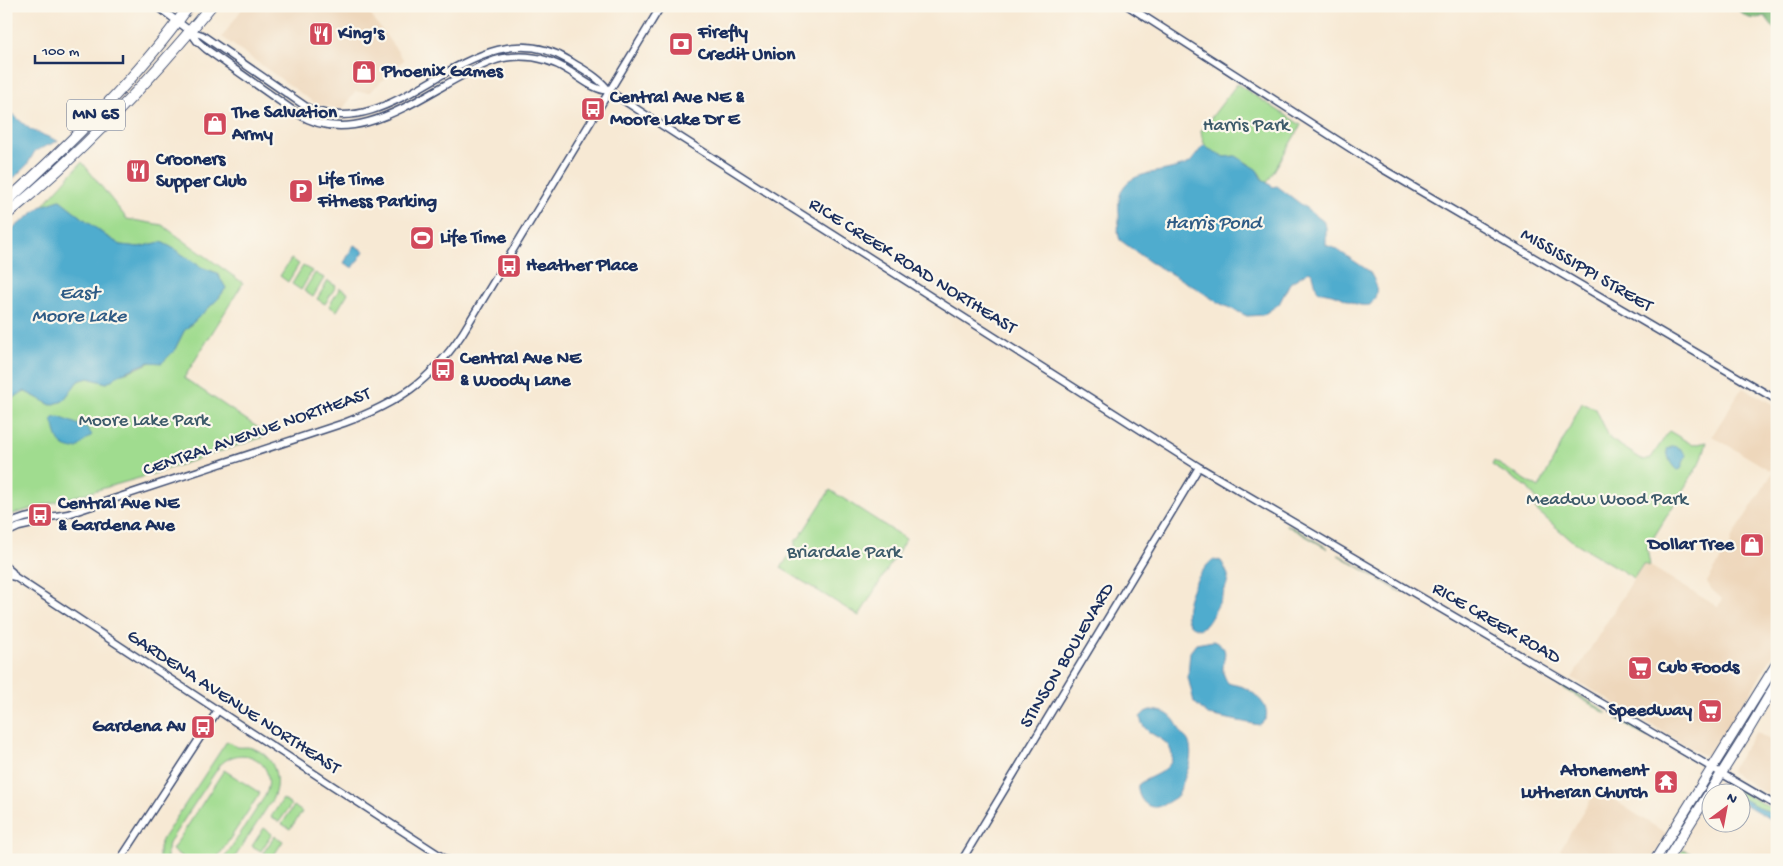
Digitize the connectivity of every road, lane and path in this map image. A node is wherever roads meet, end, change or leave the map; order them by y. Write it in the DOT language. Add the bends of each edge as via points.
graph roads {
  1 [pos="157,6"];
  2 [pos="189,6"];
  3 [pos="211,6"];
  4 [pos="661,6"];
  5 [pos="1128,6"];
  6 [pos="178,21"];
  7 [pos="190,31"];
  8 [pos="609,91"];
  9 [pos="6,202"];
  10 [pos="6,215"];
  11 [pos="1777,400"];
  12 [pos="1199,467"];
  13 [pos="44,518"];
  14 [pos="6,526"];
  15 [pos="6,534"];
  16 [pos="6,568"];
  17 [pos="6,575"];
  18 [pos="15,577"];
  19 [pos="1777,663"];
  20 [pos="1777,682"];
  21 [pos="218,710"];
  22 [pos="1712,768"];
  23 [pos="1722,774"];
  24 [pos="1777,806"];
  25 [pos="120,860"];
  26 [pos="447,860"];
  27 [pos="962,860"];
  28 [pos="1655,860"];
  29 [pos="1668,860"];
  1 -- 6 [label="street"];
  2 -- 6 [label="highway, MN 65"];
  3 -- 7 [label="highway, MN 65"];
  4 -- 8 [label="street, CENTRAL AVENUE NORTHEAST"];
  5 -- 11 [label="street, MISSISSIPPI STREET" via="1381,168"];
  6 -- 7 [label="street"];
  6 -- 9 [label="highway, MN 65" via="85,127"];
  7 -- 8 [label="street, RICE CREEK ROAD NORTHEAST" via="202,35 308,108 333,116 355,115 387,104 472,59 512,46 537,47 561,55 603,82"];
  7 -- 8 [label="street, RICE CREEK ROAD NORTHEAST" via="206,49 298,114 328,126 356,126 383,116 476,68 505,57 528,56 554,63 599,90"];
  7 -- 10 [label="highway, MN 65" via="113,117"];
  8 -- 12 [label="street, RICE CREEK ROAD NORTHEAST"];
  8 -- 13 [label="street, CENTRAL AVENUE NORTHEAST" via="462,334 444,358 414,386 381,408 341,424 68,514"];
  12 -- 22 [label="street, RICE CREEK ROAD"];
  12 -- 27 [label="street, STINSON BOULEVARD"];
  13 -- 14 [label="street, CENTRAL AVENUE NORTHEAST" via="34,517"];
  13 -- 15 [label="street, CENTRAL AVENUE NORTHEAST" via="41,522"];
  16 -- 18 [label="street, GARDENA AVENUE NORTHEAST"];
  17 -- 18 [label="street"];
  18 -- 21 [label="street, GARDENA AVENUE NORTHEAST"];
  19 -- 22 [label="main road"];
  20 -- 23 [label="main road"];
  21 -- 25 [label="street"];
  21 -- 26 [label="street, GARDENA AVENUE NORTHEAST"];
  22 -- 23 [label="street, RICE CREEK ROAD"];
  22 -- 28 [label="main road"];
  23 -- 24 [label="street, RICE CREEK ROAD"];
  23 -- 29 [label="main road"];
}
